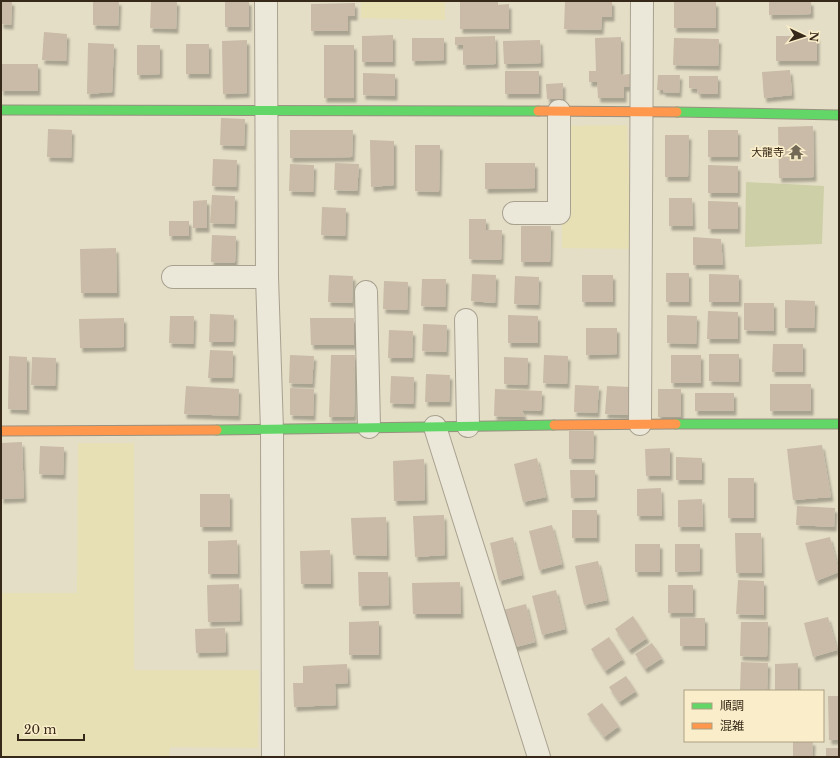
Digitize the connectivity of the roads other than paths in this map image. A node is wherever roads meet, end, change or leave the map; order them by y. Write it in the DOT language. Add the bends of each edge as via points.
graph roads {
  1 [pos="266,1"];
  2 [pos="642,1"];
  3 [pos="1,110"];
  4 [pos="267,111"];
  5 [pos="559,111"];
  6 [pos="642,111"];
  7 [pos="839,115"];
  8 [pos="514,213"];
  9 [pos="173,277"];
  10 [pos="267,277"];
  11 [pos="366,292"];
  12 [pos="466,320"];
  13 [pos="640,424"];
  14 [pos="435,426"];
  15 [pos="468,426"];
  16 [pos="839,426"];
  17 [pos="368,427"];
  18 [pos="1,430"];
  19 [pos="272,430"];
  20 [pos="273,757"];
  21 [pos="539,757"];
  1 -- 4 [label="street"];
  2 -- 6 [label="street"];
  3 -- 4 [label="street"];
  4 -- 5 [label="street"];
  4 -- 10 [label="street"];
  5 -- 6 [label="street"];
  5 -- 8 [label="street" via="559,213"];
  6 -- 7 [label="street"];
  6 -- 13 [label="street"];
  9 -- 10 [label="street"];
  10 -- 19 [label="street"];
  11 -- 17 [label="street"];
  12 -- 15 [label="street"];
  13 -- 15 [label="street"];
  13 -- 16 [label="street"];
  14 -- 15 [label="street"];
  14 -- 17 [label="street"];
  14 -- 21 [label="street"];
  17 -- 19 [label="street"];
  18 -- 19 [label="street"];
  19 -- 20 [label="street"];
}
